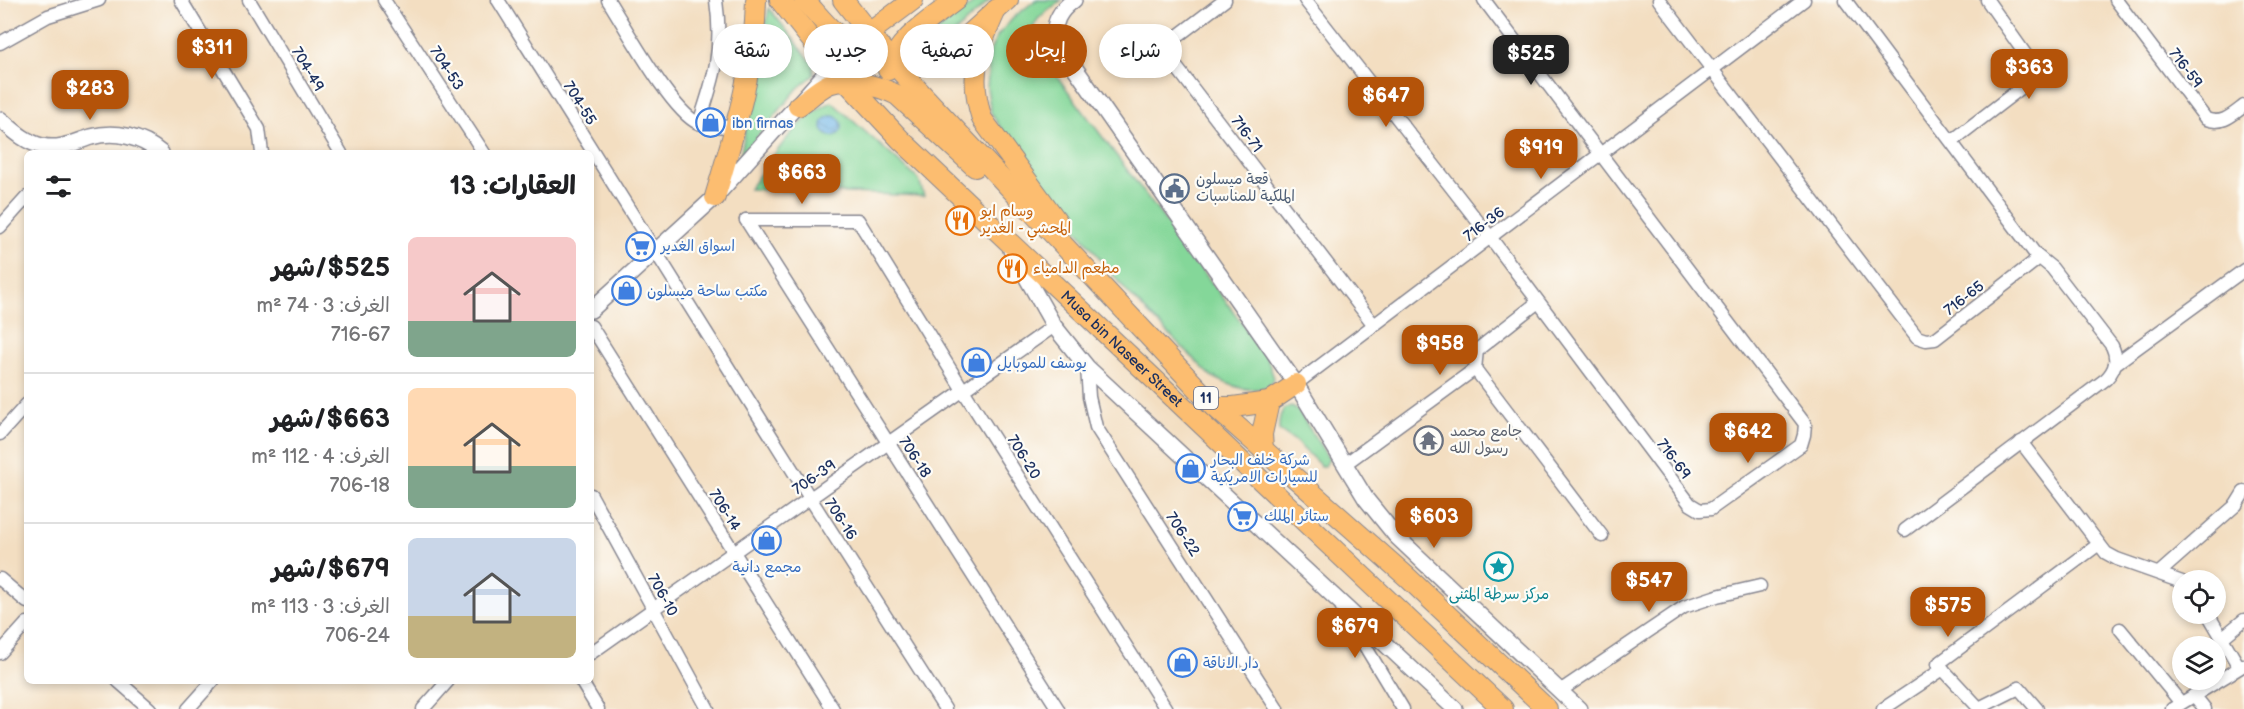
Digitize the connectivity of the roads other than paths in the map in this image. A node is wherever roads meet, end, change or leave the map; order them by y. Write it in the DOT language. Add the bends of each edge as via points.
graph roads {
  1 [pos="99,0"];
  2 [pos="181,0"];
  3 [pos="249,0"];
  4 [pos="384,0"];
  5 [pos="498,0"];
  6 [pos="608,0"];
  7 [pos="716,0"];
  8 [pos="756,0"];
  9 [pos="780,0"];
  10 [pos="804,0"];
  11 [pos="843,0"];
  12 [pos="913,0"];
  13 [pos="956,0"];
  14 [pos="1074,0"];
  15 [pos="1225,0"];
  16 [pos="1305,0"];
  17 [pos="1484,0"];
  18 [pos="1659,0"];
  19 [pos="1804,0"];
  20 [pos="1845,0"];
  21 [pos="1987,0"];
  22 [pos="2116,0"];
  23 [pos="1002,5"];
  24 [pos="826,24"];
  25 [pos="855,24"];
  26 [pos="882,24"];
  27 [pos="804,30"];
  28 [pos="0,43"];
  29 [pos="888,59"];
  30 [pos="891,61"];
  31 [pos="1712,69"];
  32 [pos="822,78"];
  33 [pos="843,78"];
  34 [pos="847,82"];
  35 [pos="883,87"];
  36 [pos="798,106"];
  37 [pos="2244,106"];
  38 [pos="0,119"];
  39 [pos="699,123"];
  40 [pos="735,128"];
  41 [pos="900,139"];
  42 [pos="1952,141"];
  43 [pos="71,148"];
  44 [pos="156,150"];
  45 [pos="262,150"];
  46 [pos="339,150"];
  47 [pos="482,150"];
  48 [pos="592,150"];
  49 [pos="594,153"];
  50 [pos="1601,154"];
  51 [pos="716,197"];
  52 [pos="24,200"];
  53 [pos="746,220"];
  54 [pos="0,227"];
  55 [pos="1490,237"];
  56 [pos="1005,239"];
  57 [pos="656,252"];
  58 [pos="2036,255"];
  59 [pos="2244,270"];
  60 [pos="1109,292"];
  61 [pos="1539,302"];
  62 [pos="594,307"];
  63 [pos="1374,325"];
  64 [pos="1054,326"];
  65 [pos="594,331"];
  66 [pos="2115,364"];
  67 [pos="1088,367"];
  68 [pos="1475,369"];
  69 [pos="1296,384"];
  70 [pos="963,390"];
  71 [pos="1269,402"];
  72 [pos="24,407"];
  73 [pos="1215,407"];
  74 [pos="0,434"];
  75 [pos="2021,442"];
  76 [pos="888,443"];
  77 [pos="1263,450"];
  78 [pos="1345,464"];
  79 [pos="2244,492"];
  80 [pos="810,498"];
  81 [pos="594,500"];
  82 [pos="1905,530"];
  83 [pos="1602,536"];
  84 [pos="2099,544"];
  85 [pos="734,552"];
  86 [pos="2159,573"];
  87 [pos="2172,578"];
  88 [pos="0,579"];
  89 [pos="1760,586"];
  90 [pos="1333,594"];
  91 [pos="24,599"];
  92 [pos="653,608"];
  93 [pos="2244,620"];
  94 [pos="24,626"];
  95 [pos="2120,629"];
  96 [pos="2224,636"];
  97 [pos="2226,644"];
  98 [pos="594,651"];
  99 [pos="0,654"];
  100 [pos="2242,666"];
  101 [pos="1943,669"];
  102 [pos="121,684"];
  103 [pos="210,684"];
  104 [pos="445,684"];
  105 [pos="583,684"];
  106 [pos="1560,691"];
  107 [pos="2194,695"];
  108 [pos="2176,706"];
  109 [pos="150,709"];
  110 [pos="188,709"];
  111 [pos="423,709"];
  112 [pos="598,709"];
  113 [pos="708,709"];
  114 [pos="833,709"];
  115 [pos="945,709"];
  116 [pos="1058,709"];
  117 [pos="1166,709"];
  118 [pos="1277,709"];
  119 [pos="1403,709"];
  120 [pos="1455,709"];
  121 [pos="1503,709"];
  122 [pos="1547,709"];
  123 [pos="1579,709"];
  124 [pos="1883,709"];
  125 [pos="2037,709"];
  126 [pos="2205,709"];
  1 -- 28 [label="street" via="48,16"];
  2 -- 45 [label="street" via="259,129"];
  3 -- 46 [label="street, 704-49"];
  4 -- 47 [label="street, 704-53"];
  5 -- 48 [label="street, 704-55"];
  6 -- 39 [label="street" via="666,93 679,109"];
  7 -- 39 [label="street" via="720,30 715,77"];
  8 -- 40 [label="main road" via="752,51"];
  9 -- 27 [label="main road, Musa bin Naseer Street"];
  10 -- 24 [label="main road"];
  11 -- 25 [label="main road, Musa bin Naseer Street"];
  12 -- 26 [label="main road"];
  13 -- 30 [label="main road" via="903,43"];
  14 -- 69 [label="street" via="1057,17 1056,41"];
  15 -- 63 [label="street, 716-71" via="1172,41 1167,51 1171,60"];
  16 -- 55 [label="street"];
  17 -- 50 [label="street"];
  18 -- 31 [label="street, 716-65"];
  19 -- 31 [label="street, 716-36"];
  20 -- 42 [label="street"];
  21 -- 42 [label="street" via="2036,73"];
  22 -- 37 [label="street, 716-59" via="2206,119 2225,120"];
  23 -- 30 [label="main road" via="944,54 913,64"];
  23 -- 60 [label="main road" via="979,47 976,62 982,118"];
  29 -- 30 [label="main road, Musa bin Naseer Street"];
  30 -- 35 [label="main road"];
  30 -- 60 [label="main road, Musa bin Naseer Street / 11"];
  31 -- 50 [label="street, 716-36"];
  31 -- 58 [label="street, 716-65" via="1917,337 1935,339 2034,262"];
  32 -- 36 [label="street"];
  33 -- 34 [label="main road, Musa bin Naseer Street"];
  34 -- 35 [label="main road"];
  34 -- 36 [label="main road" via="830,84"];
  34 -- 41 [label="main road, Musa bin Naseer Street / 11"];
  35 -- 41 [label="main road"];
  35 -- 60 [label="main road" via="897,95"];
  36 -- 51 [label="street"];
  38 -- 43 [label="street" via="28,142"];
  39 -- 40 [label="street"];
  40 -- 51 [label="main road"];
  41 -- 56 [label="main road, Musa bin Naseer Street / 11"];
  42 -- 58 [label="street"];
  43 -- 44 [label="street" via="92,137 110,135 127,136"];
  49 -- 57 [label="street, 704-55"];
  50 -- 55 [label="street, 716-36"];
  50 -- 61 [label="street, 716-69" via="1805,424 1800,445 1711,509 1700,510 1690,504"];
  51 -- 57 [label="street"];
  52 -- 54 [label="street"];
  53 -- 70 [label="street, 706-20" via="858,220"];
  53 -- 76 [label="street, 706-18"];
  55 -- 61 [label="street, 716-69"];
  55 -- 63 [label="street, 716-36"];
  56 -- 64 [label="street"];
  56 -- 121 [label="main road, Musa bin Naseer Street / 11"];
  57 -- 62 [label="street"];
  57 -- 80 [label="street, 706-16"];
  58 -- 66 [label="street" via="2052,268 2112,346"];
  59 -- 66 [label="street"];
  60 -- 73 [label="main road, Musa bin Naseer Street / 11"];
  61 -- 68 [label="street" via="1477,350"];
  63 -- 69 [label="street, 716-36"];
  64 -- 67 [label="street"];
  64 -- 70 [label="street, 706-39"];
  65 -- 85 [label="street, 706-14"];
  66 -- 75 [label="street" via="2106,379"];
  67 -- 90 [label="street"];
  67 -- 118 [label="street, 706-22" via="1096,427"];
  68 -- 78 [label="street"];
  68 -- 83 [label="street"];
  69 -- 71 [label="main road"];
  69 -- 78 [label="street"];
  70 -- 76 [label="street, 706-39"];
  70 -- 117 [label="street, 706-20"];
  71 -- 73 [label="main road"];
  71 -- 77 [label="main road"];
  72 -- 74 [label="street"];
  73 -- 77 [label="main road, Musa bin Naseer Street / 11"];
  75 -- 82 [label="street"];
  75 -- 84 [label="street"];
  76 -- 80 [label="street, 706-39"];
  76 -- 116 [label="street, 706-18"];
  77 -- 122 [label="main road, Musa bin Naseer Street / 11" via="1406,576"];
  78 -- 106 [label="street" via="1366,499 1396,536"];
  79 -- 86 [label="street" via="2236,505"];
  80 -- 85 [label="street, 706-39"];
  80 -- 115 [label="street, 706-16"];
  81 -- 92 [label="street, 706-10"];
  84 -- 86 [label="street" via="2117,559"];
  84 -- 101 [label="street" via="1938,664"];
  85 -- 92 [label="street, 706-39"];
  85 -- 114 [label="street, 706-14"];
  86 -- 87 [label="street"];
  88 -- 91 [label="street"];
  89 -- 106 [label="street" via="1684,608"];
  90 -- 119 [label="street"];
  90 -- 120 [label="street"];
  92 -- 98 [label="street, 706-39"];
  92 -- 113 [label="street, 706-10"];
  93 -- 96 [label="street"];
  94 -- 99 [label="street"];
  95 -- 108 [label="street"];
  97 -- 100 [label="street"];
  100 -- 107 [label="street"];
  101 -- 124 [label="street"];
  101 -- 125 [label="street" via="1979,708 2019,688"];
  102 -- 109 [label="street"];
  103 -- 110 [label="street"];
  104 -- 111 [label="street"];
  105 -- 112 [label="street"];
  106 -- 123 [label="street"];
  107 -- 108 [label="street"];
  107 -- 126 [label="street"];
}
